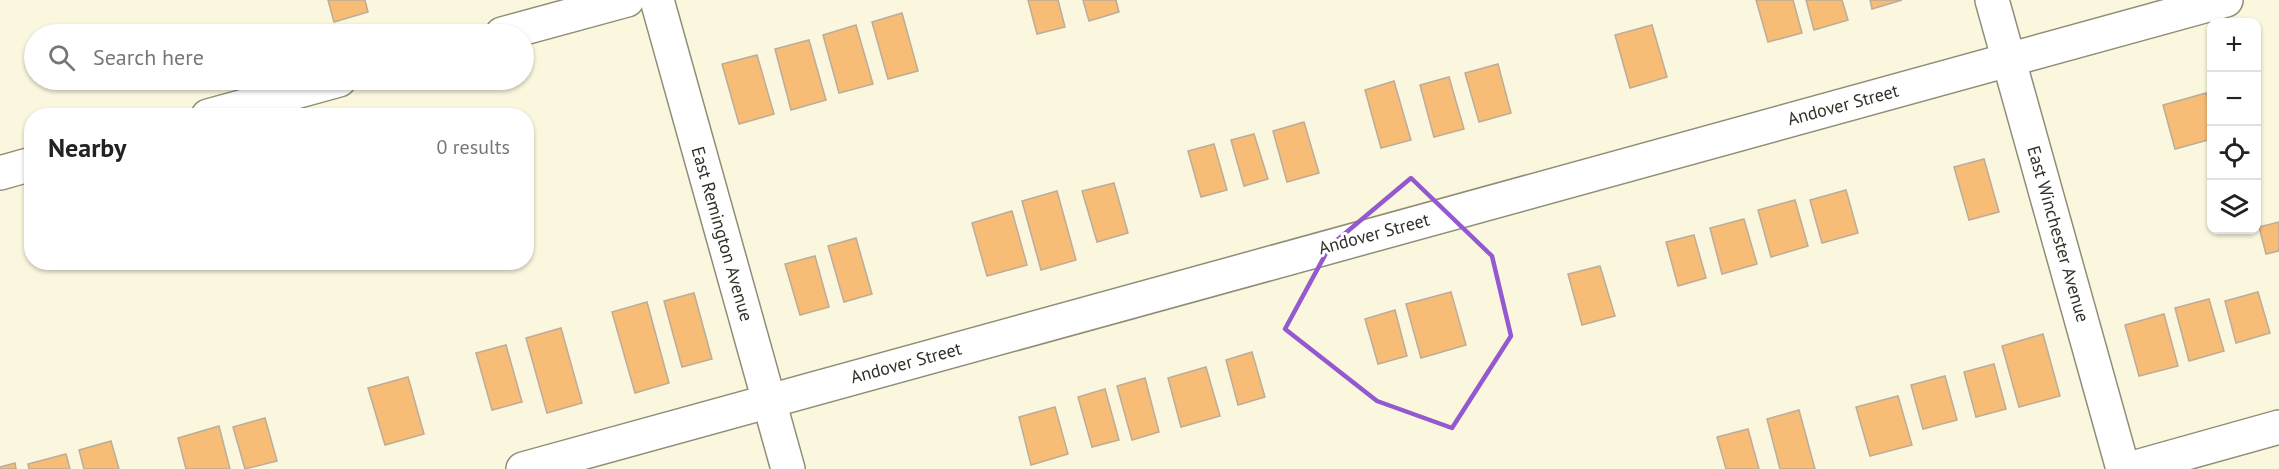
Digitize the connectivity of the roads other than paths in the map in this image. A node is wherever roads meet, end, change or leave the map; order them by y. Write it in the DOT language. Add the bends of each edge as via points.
graph roads {
  1 [pos="627,0"];
  2 [pos="657,0"];
  3 [pos="1992,0"];
  4 [pos="2226,0"];
  5 [pos="534,25"];
  6 [pos="2009,60"];
  7 [pos="303,90"];
  8 [pos="237,108"];
  9 [pos="24,166"];
  10 [pos="0,173"];
  11 [pos="769,401"];
  12 [pos="2279,427"];
  13 [pos="523,469"];
  14 [pos="788,469"];
  15 [pos="2123,469"];
  16 [pos="2129,469"];
  1 -- 5 [label="street"];
  2 -- 11 [label="street, East Remington Avenue"];
  3 -- 6 [label="street, East Winchester Avenue"];
  4 -- 6 [label="street, Andover Street"];
  6 -- 11 [label="street, Andover Street"];
  6 -- 15 [label="street, East Winchester Avenue"];
  7 -- 8 [label="street"];
  9 -- 10 [label="street"];
  11 -- 13 [label="street, Andover Street"];
  11 -- 14 [label="street, East Remington Avenue"];
  12 -- 16 [label="street"];
}
